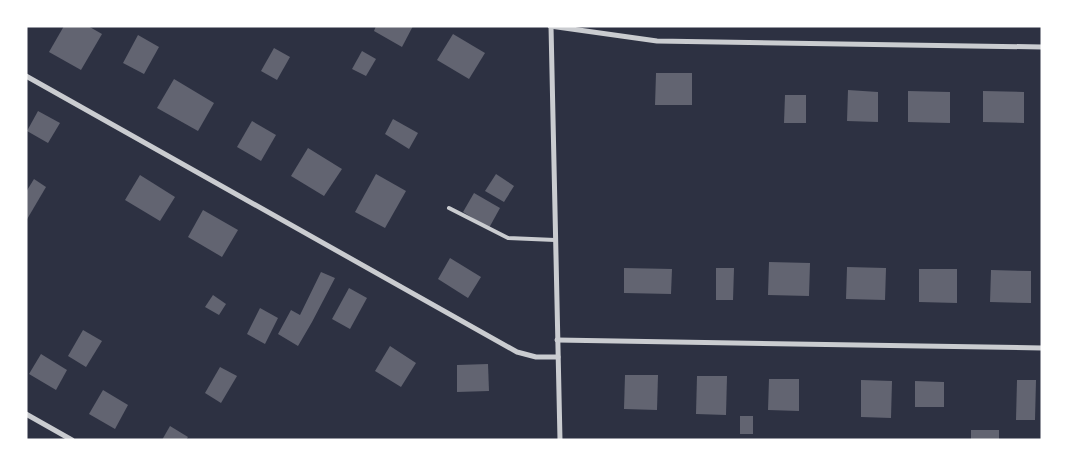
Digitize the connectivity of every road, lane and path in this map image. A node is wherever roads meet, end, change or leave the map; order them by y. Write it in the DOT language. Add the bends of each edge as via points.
graph roads {
  1 [pos="551,26"];
  2 [pos="1042,47"];
  3 [pos="26,76"];
  4 [pos="448,208"];
  5 [pos="555,240"];
  6 [pos="557,340"];
  7 [pos="1042,348"];
  8 [pos="558,357"];
  9 [pos="26,414"];
  10 [pos="72,440"];
  11 [pos="560,440"];
  1 -- 2 [label="street" via="657,41"];
  1 -- 5 [label="street"];
  3 -- 8 [label="street" via="517,352 536,357"];
  4 -- 5 [label="lane" via="508,238"];
  5 -- 6 [label="street"];
  6 -- 7 [label="street"];
  6 -- 8 [label="street"];
  8 -- 11 [label="street"];
  9 -- 10 [label="street"];
}
